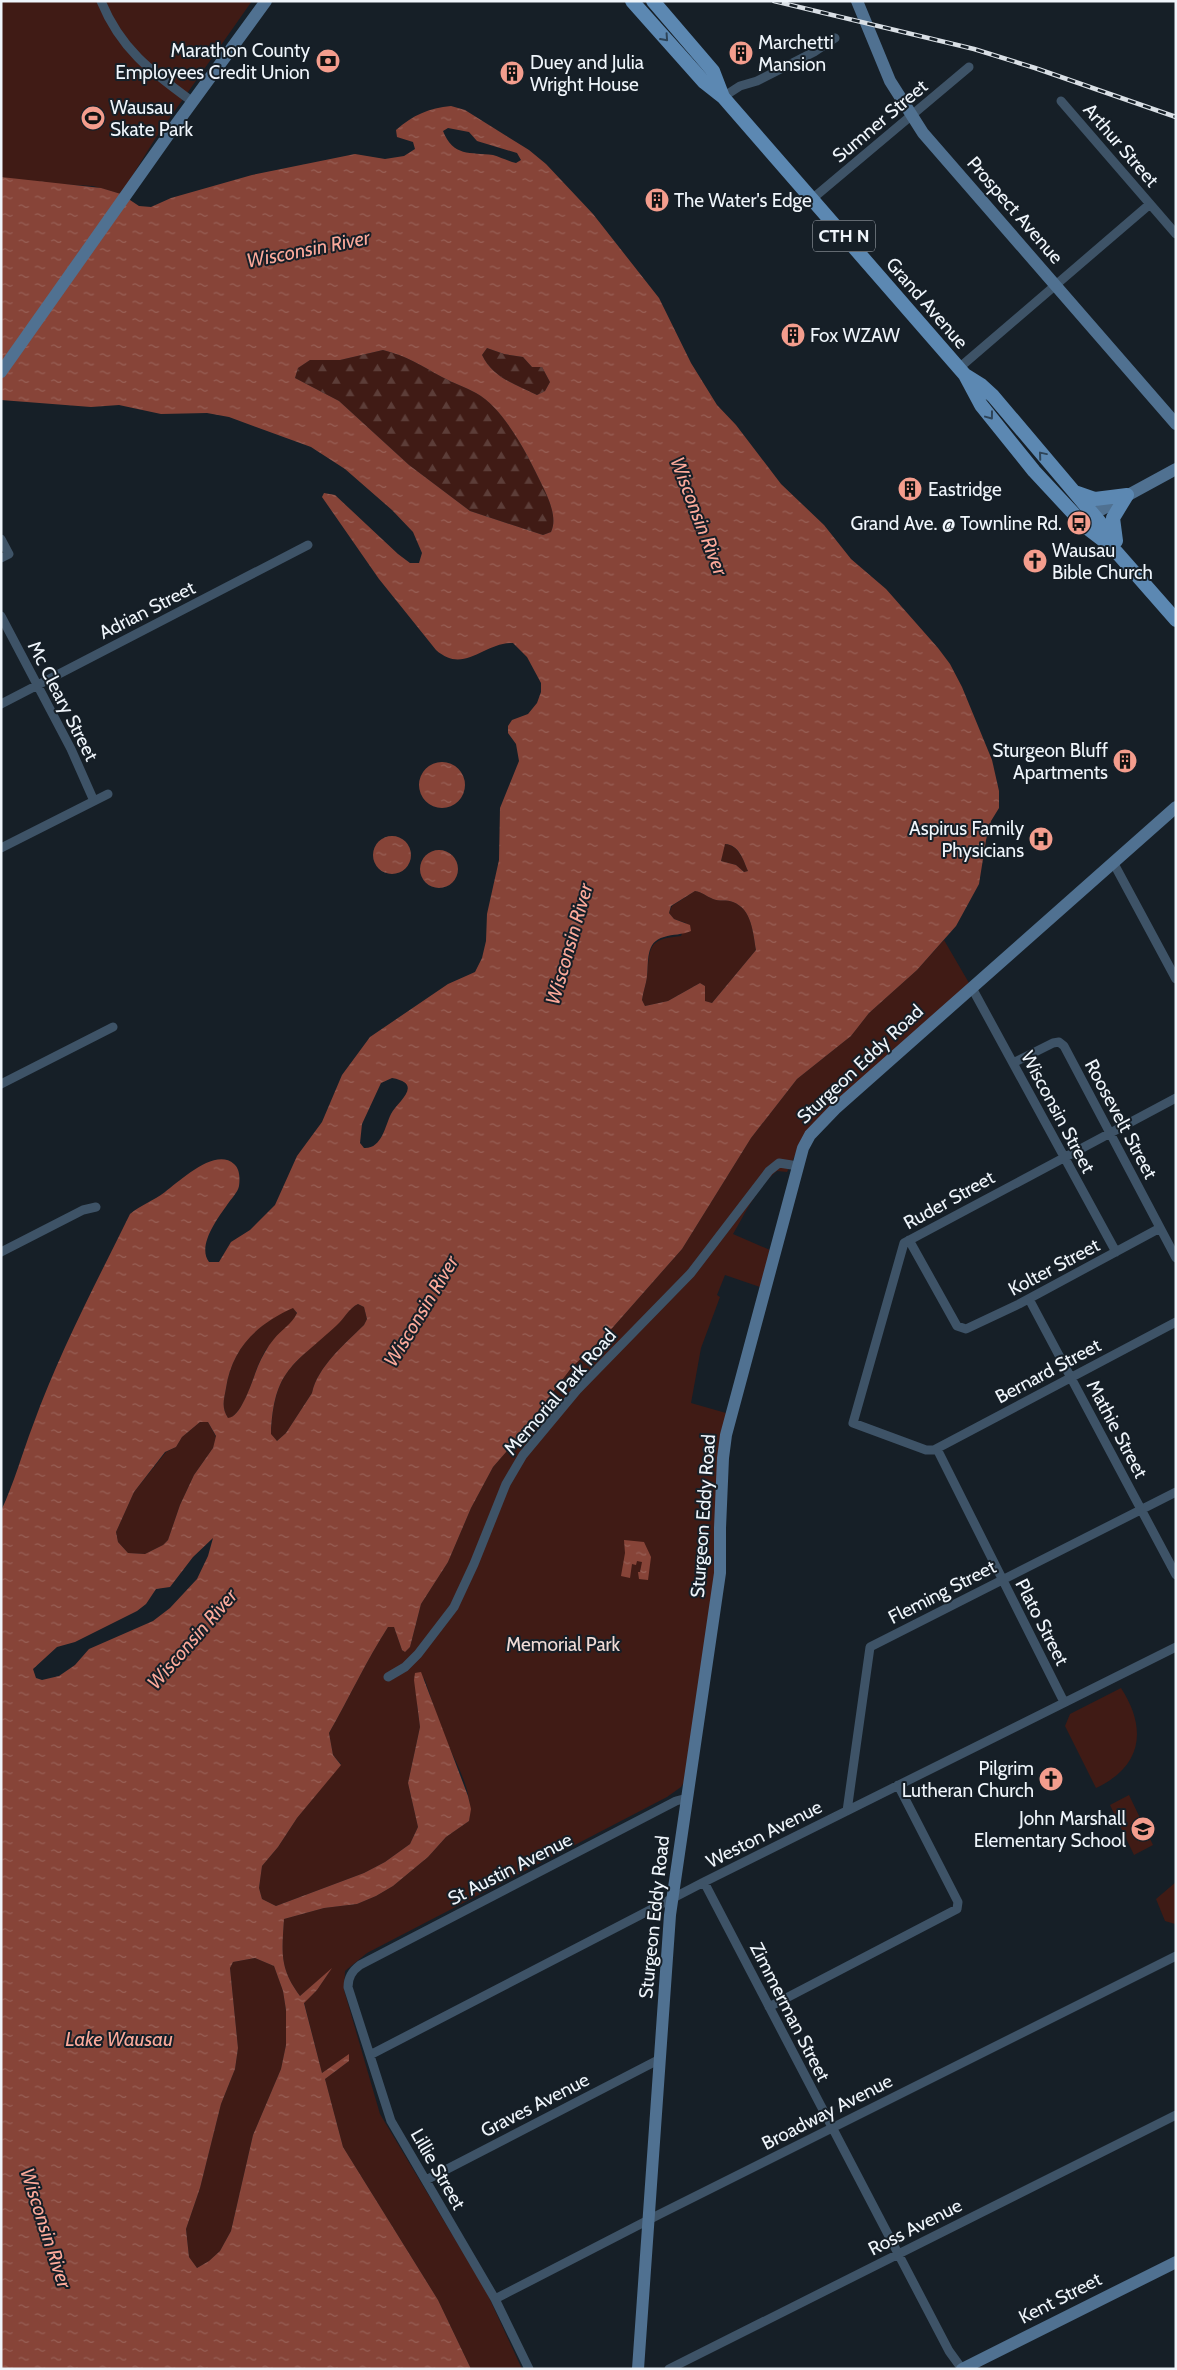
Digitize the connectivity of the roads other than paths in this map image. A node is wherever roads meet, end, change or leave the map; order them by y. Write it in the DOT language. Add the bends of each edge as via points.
graph roads {
  1 [pos="101,1"];
  2 [pos="266,1"];
  3 [pos="632,1"];
  4 [pos="653,1"];
  5 [pos="857,1"];
  6 [pos="835,38"];
  7 [pos="970,67"];
  8 [pos="723,97"];
  9 [pos="1061,101"];
  10 [pos="193,102"];
  11 [pos="911,116"];
  12 [pos="812,200"];
  13 [pos="1150,204"];
  14 [pos="1176,234"];
  15 [pos="1056,286"];
  16 [pos="1,372"];
  17 [pos="962,372"];
  18 [pos="1176,424"];
  19 [pos="1176,469"];
  20 [pos="1074,492"];
  21 [pos="1127,495"];
  22 [pos="1087,518"];
  23 [pos="1,539"];
  24 [pos="308,545"];
  25 [pos="1115,550"];
  26 [pos="5,556"];
  27 [pos="1,616"];
  28 [pos="1176,620"];
  29 [pos="38,685"];
  30 [pos="1,704"];
  31 [pos="108,794"];
  32 [pos="94,801"];
  33 [pos="1176,807"];
  34 [pos="1,848"];
  35 [pos="1113,862"];
  36 [pos="1176,979"];
  37 [pos="972,988"];
  38 [pos="113,1027"];
  39 [pos="1013,1063"];
  40 [pos="1,1084"];
  41 [pos="1176,1098"];
  42 [pos="1110,1132"];
  43 [pos="1064,1157"];
  44 [pos="798,1166"];
  45 [pos="96,1207"];
  46 [pos="1160,1228"];
  47 [pos="909,1240"];
  48 [pos="1,1252"];
  49 [pos="1116,1252"];
  50 [pos="1176,1258"];
  51 [pos="1029,1299"];
  52 [pos="1176,1322"];
  53 [pos="1070,1378"];
  54 [pos="937,1449"];
  55 [pos="1176,1492"];
  56 [pos="1142,1510"];
  57 [pos="1176,1575"];
  58 [pos="1003,1579"];
  59 [pos="1176,1647"];
  60 [pos="388,1677"];
  61 [pos="1064,1702"];
  62 [pos="898,1785"];
  63 [pos="687,1798"];
  64 [pos="847,1811"];
  65 [pos="704,1882"];
  66 [pos="672,1899"];
  67 [pos="1176,1956"];
  68 [pos="350,1975"];
  69 [pos="769,2007"];
  70 [pos="370,2055"];
  71 [pos="660,2059"];
  72 [pos="1176,2115"];
  73 [pos="832,2128"];
  74 [pos="426,2180"];
  75 [pos="649,2219"];
  76 [pos="898,2254"];
  77 [pos="1176,2262"];
  78 [pos="494,2299"];
  79 [pos="529,2369"];
  80 [pos="638,2369"];
  81 [pos="669,2369"];
  82 [pos="962,2369"];
  1 -- 10 [label="street" via="116,30 142,62"];
  2 -- 10 [label="street"];
  3 -- 8 [label="main road, Grand Avenue / CTH N, one-way" via="704,82"];
  4 -- 8 [label="main road, Grand Avenue / CTH N" via="713,71"];
  5 -- 11 [label="street, Prospect Avenue" via="893,87"];
  6 -- 8 [label="street"];
  7 -- 11 [label="street, Sumner Street"];
  8 -- 12 [label="main road, Grand Avenue / CTH N"];
  9 -- 13 [label="street, Arthur Street"];
  10 -- 16 [label="street"];
  11 -- 12 [label="street, Sumner Street"];
  11 -- 15 [label="street, Prospect Avenue"];
  12 -- 17 [label="main road, Grand Avenue / CTH N"];
  13 -- 14 [label="street, Arthur Street"];
  13 -- 15 [label="street"];
  15 -- 17 [label="street"];
  15 -- 18 [label="street, Prospect Avenue"];
  20 -- 17 [label="main road, Grand Avenue / CTH N, one-way" via="993,396"];
  17 -- 22 [label="main road, Grand Avenue / CTH N, one-way" via="1000,430"];
  19 -- 21 [label="street"];
  20 -- 21 [label="main road" via="1095,499"];
  20 -- 22 [label="main road, Grand Avenue / CTH N"];
  21 -- 22 [label="street"];
  21 -- 25 [label="main road" via="1113,518"];
  22 -- 25 [label="main road, Grand Avenue" via="1097,537"];
  23 -- 26 [label="street"];
  24 -- 29 [label="street, Adrian Street"];
  25 -- 28 [label="main road, Grand Avenue"];
  27 -- 29 [label="street, Mc Cleary Street"];
  29 -- 30 [label="street, Adrian Street"];
  29 -- 32 [label="street, Mc Cleary Street"];
  31 -- 32 [label="street"];
  32 -- 34 [label="street"];
  33 -- 35 [label="street, Sturgeon Eddy Road"];
  35 -- 36 [label="street"];
  35 -- 37 [label="street, Sturgeon Eddy Road"];
  37 -- 39 [label="street, Wisconsin Street"];
  37 -- 44 [label="street, Sturgeon Eddy Road" via="824,1121 807,1140"];
  38 -- 40 [label="street"];
  39 -- 42 [label="street, Roosevelt Street" via="1051,1044 1061,1043"];
  39 -- 43 [label="street, Wisconsin Street"];
  41 -- 42 [label="street, Ruder Street"];
  42 -- 43 [label="street, Ruder Street"];
  42 -- 46 [label="street, Roosevelt Street"];
  43 -- 47 [label="street, Ruder Street"];
  43 -- 49 [label="street, Wisconsin Street"];
  44 -- 60 [label="street, Memorial Park Road" via="779,1163 769,1171 691,1274 589,1377 533,1442 506,1484 454,1607 418,1654"];
  44 -- 63 [label="street, Sturgeon Eddy Road" via="724,1446 721,1571"];
  45 -- 48 [label="street"];
  46 -- 49 [label="street, Kolter Street"];
  46 -- 50 [label="street, Roosevelt Street"];
  47 -- 51 [label="street, Kolter Street" via="957,1326 970,1328"];
  47 -- 54 [label="street, Ruder Street" via="904,1243 897,1263 853,1423 926,1450"];
  49 -- 51 [label="street, Kolter Street"];
  51 -- 53 [label="street, Mathie Street"];
  52 -- 53 [label="street, Bernard Street"];
  53 -- 54 [label="street, Bernard Street"];
  53 -- 56 [label="street, Mathie Street"];
  54 -- 58 [label="street, Plato Street"];
  55 -- 56 [label="street, Fleming Street"];
  56 -- 57 [label="street, Mathie Street"];
  56 -- 58 [label="street, Fleming Street"];
  58 -- 61 [label="street, Plato Street"];
  58 -- 64 [label="street, Fleming Street" via="870,1647"];
  59 -- 61 [label="street, Weston Avenue"];
  61 -- 62 [label="street, Weston Avenue"];
  62 -- 64 [label="street, Weston Avenue"];
  62 -- 69 [label="street" via="958,1907 952,1914"];
  63 -- 66 [label="street, Sturgeon Eddy Road"];
  63 -- 68 [label="street, St Austin Avenue" via="394,1948"];
  64 -- 65 [label="street, Weston Avenue"];
  65 -- 66 [label="street, Weston Avenue"];
  65 -- 69 [label="street, Zimmerman Street"];
  66 -- 70 [label="street, Weston Avenue"];
  66 -- 71 [label="street, Sturgeon Eddy Road"];
  67 -- 73 [label="street, Broadway Avenue"];
  68 -- 70 [label="street, Lillie Street" via="348,1987"];
  69 -- 73 [label="street, Zimmerman Street"];
  70 -- 74 [label="street, Lillie Street" via="391,2121"];
  71 -- 74 [label="street, Graves Avenue"];
  71 -- 75 [label="street, Sturgeon Eddy Road"];
  72 -- 76 [label="street, Ross Avenue"];
  73 -- 75 [label="street, Broadway Avenue"];
  73 -- 76 [label="street, Zimmerman Street"];
  74 -- 78 [label="street, Lillie Street"];
  75 -- 78 [label="street, Broadway Avenue"];
  75 -- 80 [label="street, Sturgeon Eddy Road"];
  76 -- 81 [label="street, Ross Avenue"];
  76 -- 82 [label="street, Zimmerman Street"];
  77 -- 82 [label="street, Kent Street"];
  78 -- 79 [label="street, Lillie Street"];
}
